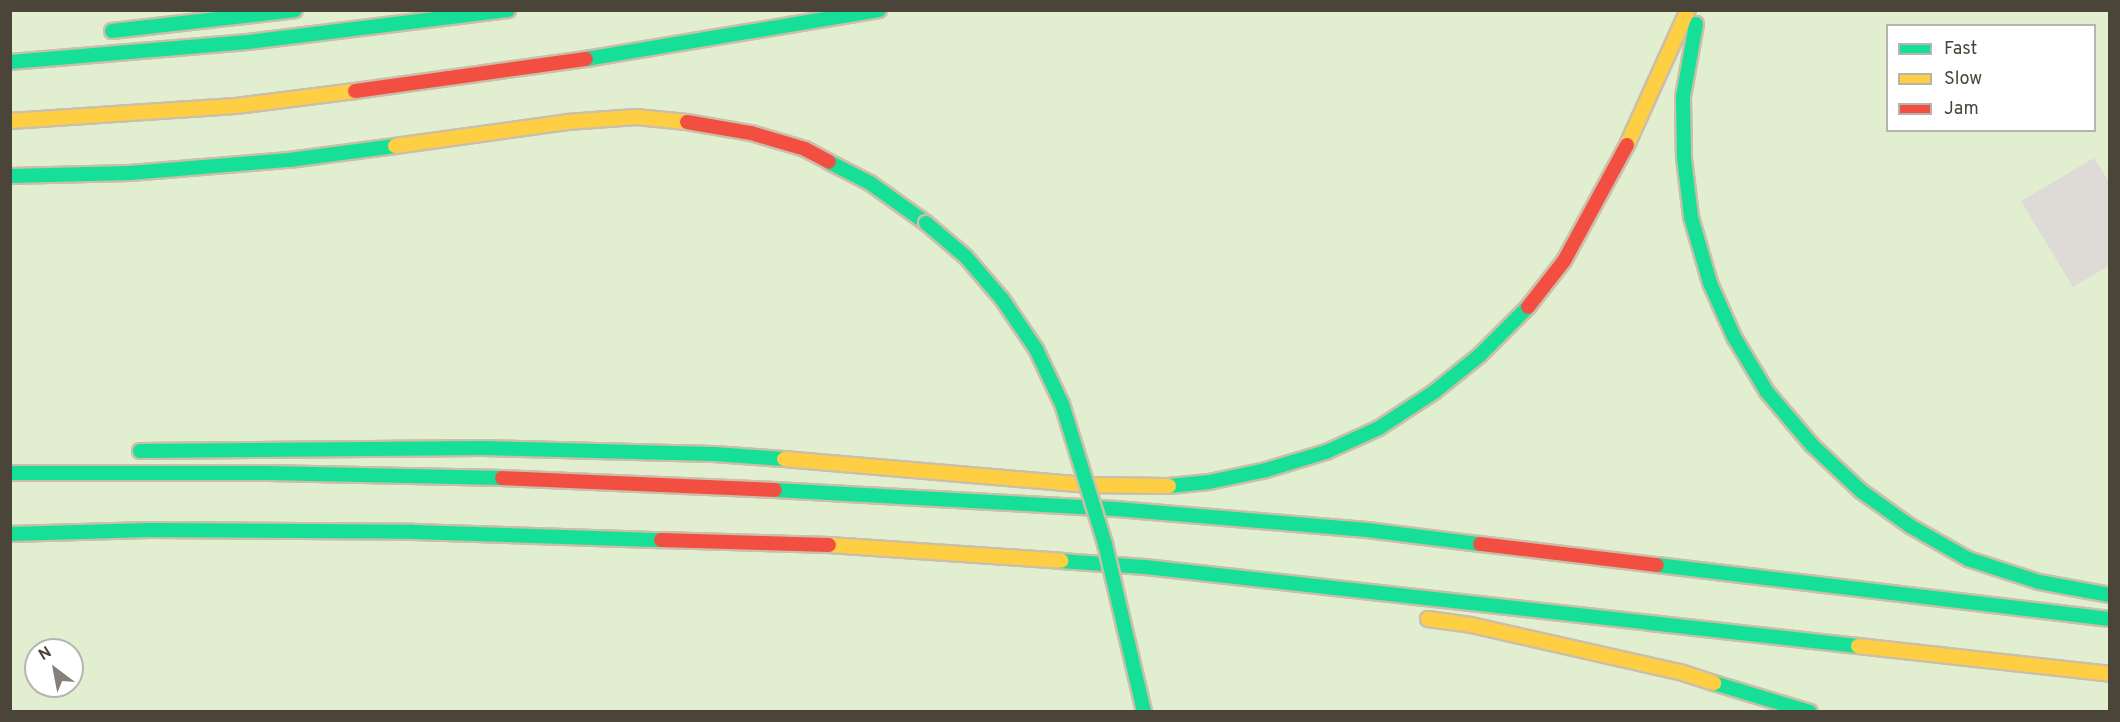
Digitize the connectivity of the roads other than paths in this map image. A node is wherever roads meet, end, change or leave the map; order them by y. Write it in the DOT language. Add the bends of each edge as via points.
graph roads {
  1 [pos="295,10"];
  2 [pos="508,10"];
  3 [pos="879,10"];
  4 [pos="1688,10"];
  5 [pos="1699,10"];
  6 [pos="98,33"];
  7 [pos="10,62"];
  8 [pos="10,121"];
  9 [pos="10,176"];
  10 [pos="131,452"];
  11 [pos="43,459"];
  12 [pos="10,463"];
  13 [pos="10,473"];
  14 [pos="10,534"];
  15 [pos="787,543"];
  16 [pos="850,561"];
  17 [pos="1094,582"];
  18 [pos="1129,585"];
  19 [pos="2109,595"];
  20 [pos="1415,617"];
  21 [pos="2109,619"];
  22 [pos="2109,674"];
  23 [pos="1144,711"];
  24 [pos="1810,711"];
  1 -- 6 [label="highway"];
  2 -- 7 [label="highway" via="248,42"];
  3 -- 8 [label="highway" via="529,68 237,106"];
  4 -- 10 [label="highway" via="1635,130 1599,199 1563,261 1528,307 1480,355 1434,392 1379,428 1326,452 1266,470 1209,482 1157,487 702,454 483,448"];
  5 -- 19 [label="highway" via="1683,97 1684,158 1691,217 1710,283 1734,337 1767,392 1820,453 1861,491 1910,526 1968,559 2039,582"];
  9 -- 23 [label="highway, bridge" via="130,173 289,160 567,122 636,117 701,123 805,149 870,183 966,257 1002,298 1036,350 1062,404 1105,544"];
  11 -- 12 [label="highway"];
  13 -- 21 [label="highway" via="548,479 1116,509 1367,530"];
  14 -- 15 [label="highway" via="150,530 414,532"];
  15 -- 16 [label="highway"];
  15 -- 22 [label="highway" via="1145,567"];
  17 -- 18 [label="highway"];
  20 -- 24 [label="highway" via="1471,624 1680,672"];
}
